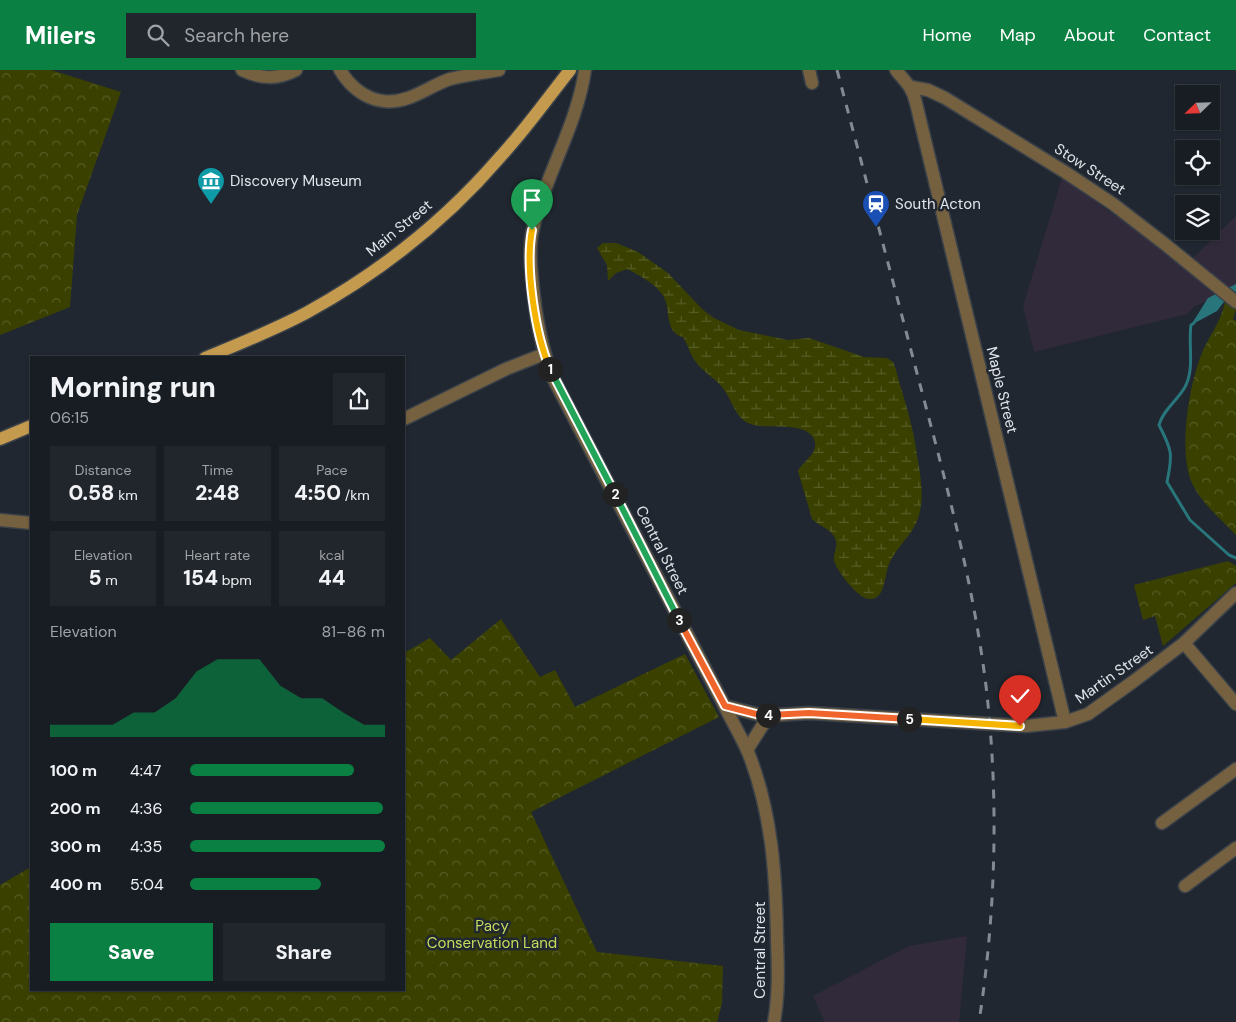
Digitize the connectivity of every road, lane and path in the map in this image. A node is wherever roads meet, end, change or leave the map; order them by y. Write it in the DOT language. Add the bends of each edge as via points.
graph roads {
  1 [pos="242,70"];
  2 [pos="296,70"];
  3 [pos="340,70"];
  4 [pos="499,70"];
  5 [pos="570,70"];
  6 [pos="585,70"];
  7 [pos="809,70"];
  8 [pos="896,70"];
  9 [pos="812,83"];
  10 [pos="911,87"];
  11 [pos="1234,301"];
  12 [pos="544,354"];
  13 [pos="210,356"];
  14 [pos="405,419"];
  15 [pos="30,426"];
  16 [pos="0,439"];
  17 [pos="0,520"];
  18 [pos="30,523"];
  19 [pos="1236,593"];
  20 [pos="1184,643"];
  21 [pos="1236,704"];
  22 [pos="725,706"];
  23 [pos="777,715"];
  24 [pos="1065,722"];
  25 [pos="747,750"];
  26 [pos="1236,769"];
  27 [pos="1162,823"];
  28 [pos="1236,848"];
  29 [pos="1185,886"];
  30 [pos="774,1022"];
  1 -- 2 [label="street" via="269,78"];
  3 -- 4 [label="street" via="359,92 385,101 409,98 451,79"];
  5 -- 13 [label="main road, Main Street" via="502,156 414,241 305,314"];
  6 -- 12 [label="street, Central Street" via="572,120 536,215 531,238 533,295"];
  7 -- 9 [label="street"];
  8 -- 10 [label="street, Maple Street"];
  10 -- 11 [label="street, Stow Street" via="928,90 944,98 1085,184 1137,221"];
  10 -- 24 [label="street, Maple Street"];
  12 -- 14 [label="street"];
  12 -- 22 [label="street, Central Street" via="553,378"];
  15 -- 16 [label="main road"];
  17 -- 18 [label="street"];
  19 -- 20 [label="street, Martin Street"];
  20 -- 21 [label="street"];
  20 -- 24 [label="street, Martin Street" via="1104,704"];
  22 -- 23 [label="street, Martin Street" via="760,715"];
  22 -- 25 [label="street, Central Street"];
  23 -- 24 [label="street, Martin Street" via="809,713 1026,726"];
  23 -- 25 [label="street" via="764,723"];
  25 -- 30 [label="street, Central Street" via="769,821 773,855 778,982"];
  26 -- 27 [label="street"];
  28 -- 29 [label="street"];
}
